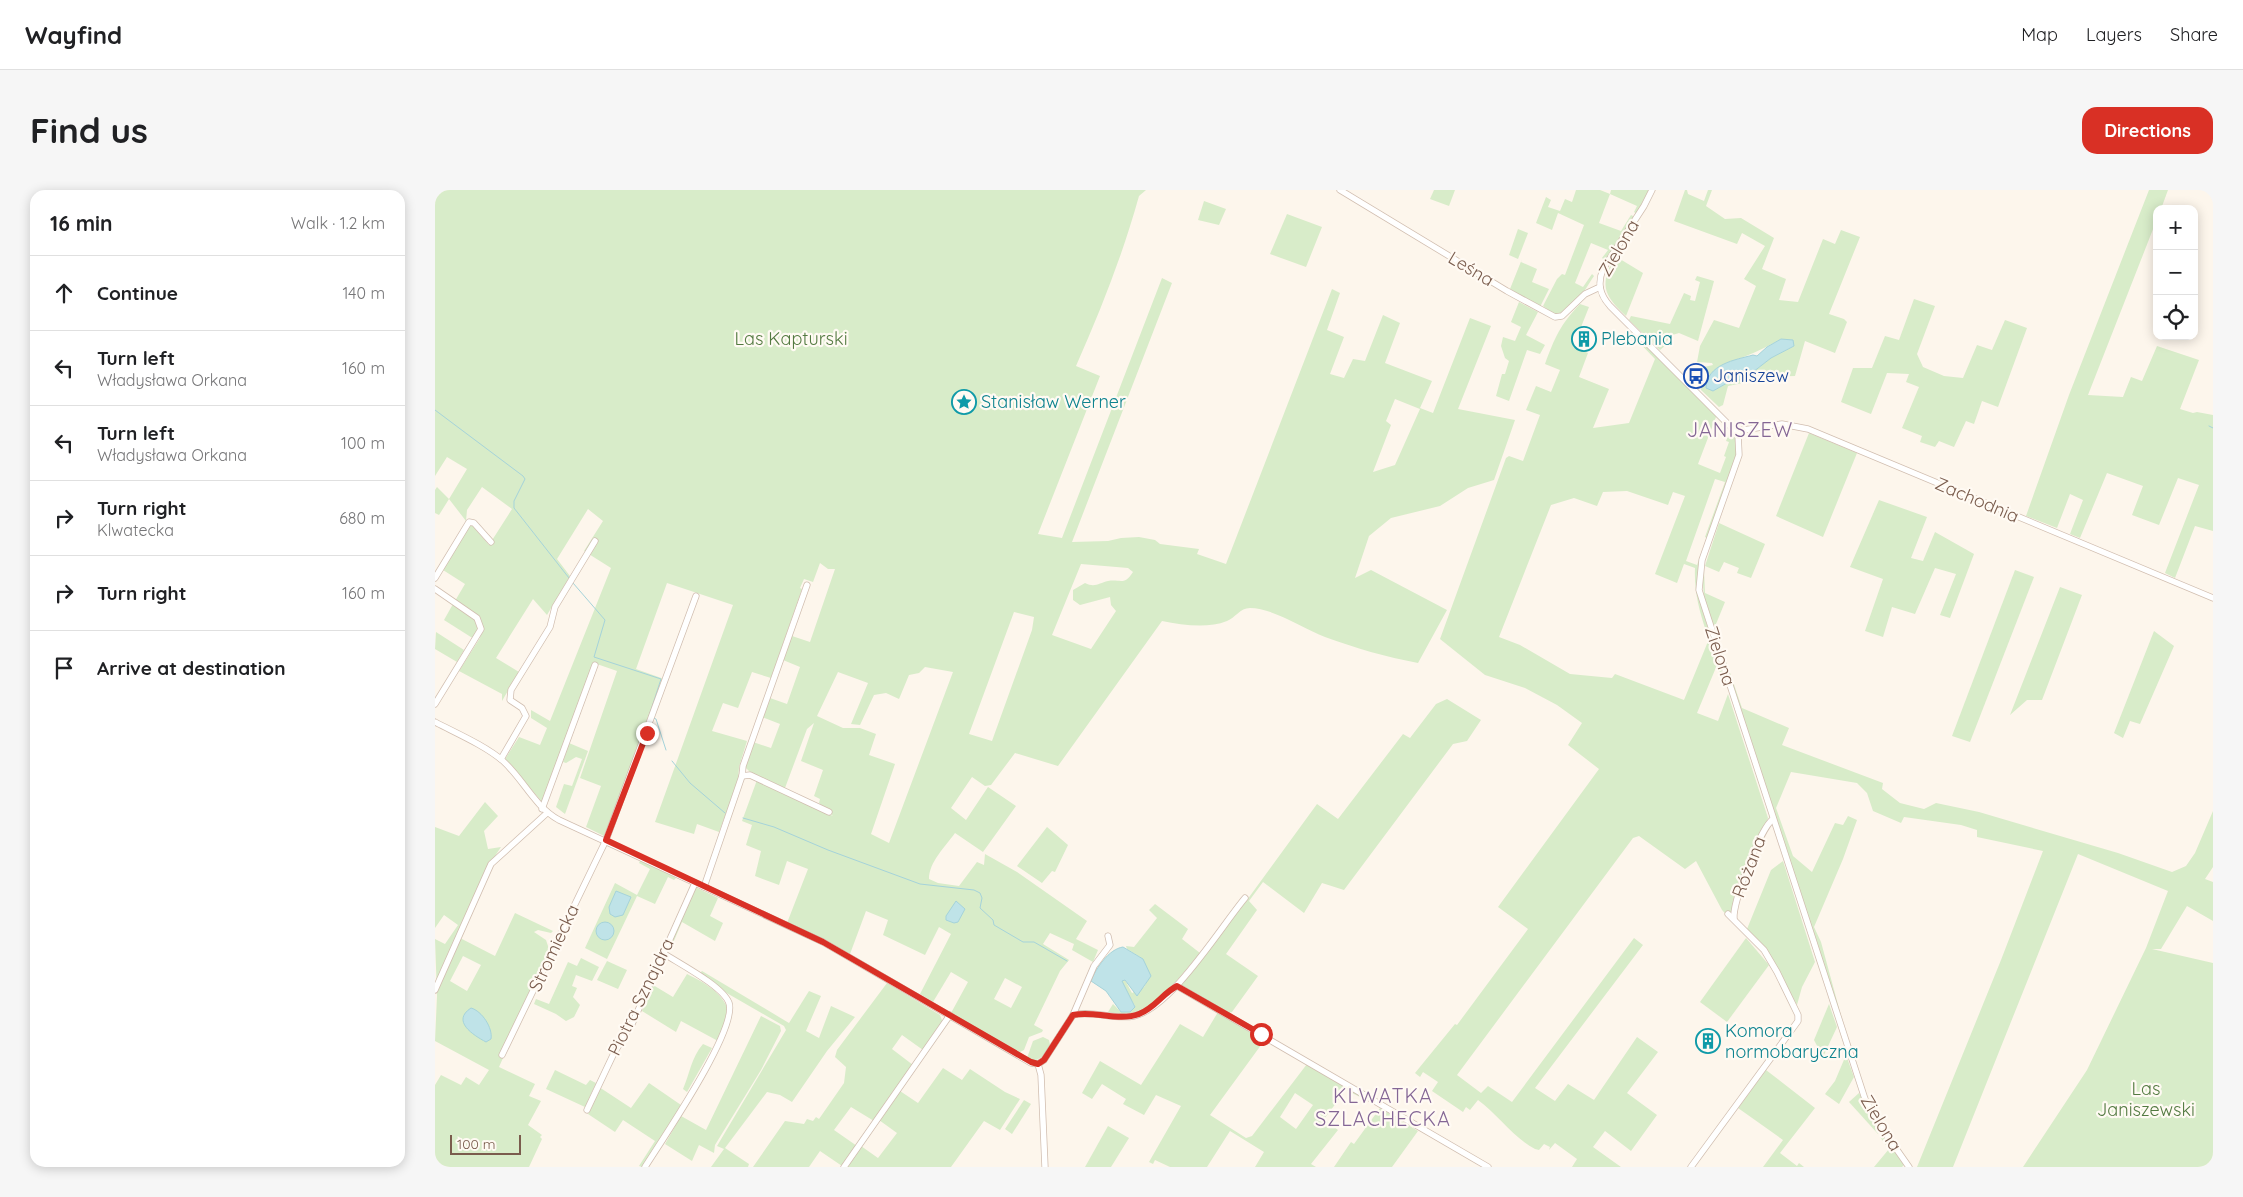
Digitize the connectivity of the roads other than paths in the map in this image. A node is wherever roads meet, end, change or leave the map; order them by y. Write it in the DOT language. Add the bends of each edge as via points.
graph roads {
  1 [pos="1341,190"];
  2 [pos="1652,190"];
  3 [pos="1600,287"];
  4 [pos="1737,431"];
  5 [pos="595,541"];
  6 [pos="491,542"];
  7 [pos="435,578"];
  8 [pos="807,584"];
  9 [pos="435,589"];
  10 [pos="696,596"];
  11 [pos="2213,598"];
  12 [pos="595,665"];
  13 [pos="435,704"];
  14 [pos="435,722"];
  15 [pos="501,759"];
  16 [pos="742,776"];
  17 [pos="545,811"];
  18 [pos="829,812"];
  19 [pos="1773,819"];
  20 [pos="606,840"];
  21 [pos="695,883"];
  22 [pos="704,887"];
  23 [pos="1245,898"];
  24 [pos="1729,914"];
  25 [pos="1734,920"];
  26 [pos="1108,936"];
  27 [pos="663,953"];
  28 [pos="1177,986"];
  29 [pos="435,990"];
  30 [pos="950,1015"];
  31 [pos="1073,1015"];
  32 [pos="502,1055"];
  33 [pos="1038,1064"];
  34 [pos="587,1110"];
  35 [pos="645,1167"];
  36 [pos="844,1167"];
  37 [pos="1045,1167"];
  38 [pos="1488,1167"];
  39 [pos="1691,1167"];
  40 [pos="1909,1167"];
  1 -- 3 [label="street, Leśna" via="1555,317 1562,316 1585,294"];
  2 -- 3 [label="street, Zielona" via="1603,270"];
  3 -- 4 [label="street, Zielona" via="1610,306"];
  4 -- 11 [label="street, Zachodnia" via="1782,424 1808,429"];
  4 -- 19 [label="street, Zielona" via="1739,455 1703,560 1699,590"];
  5 -- 15 [label="street" via="555,606 550,627 509,694 510,700 523,708 526,716"];
  6 -- 7 [label="street" via="474,523 469,522"];
  8 -- 16 [label="street"];
  9 -- 13 [label="street" via="477,618 481,628"];
  10 -- 20 [label="street, Stromiecka"];
  12 -- 17 [label="street"];
  14 -- 15 [label="street"];
  15 -- 17 [label="street"];
  16 -- 18 [label="street" via="750,775"];
  16 -- 22 [label="street"];
  17 -- 20 [label="street"];
  17 -- 29 [label="street" via="491,864"];
  19 -- 25 [label="street, Różana" via="1764,830 1735,905"];
  19 -- 40 [label="street, Zielona" via="1865,1099"];
  20 -- 21 [label="street"];
  20 -- 32 [label="street, Stromiecka"];
  21 -- 22 [label="street"];
  21 -- 27 [label="street, Piotra Sznajdra"];
  22 -- 30 [label="street" via="823,942"];
  23 -- 28 [label="street"];
  24 -- 25 [label="street"];
  25 -- 39 [label="street" via="1756,941 1774,966 1798,1021"];
  26 -- 31 [label="street" via="1109,949 1094,966"];
  27 -- 34 [label="street, Piotra Sznajdra" via="632,1024"];
  27 -- 35 [label="street" via="719,991 729,1003 730,1011 717,1049"];
  28 -- 31 [label="street" via="1139,1014 1124,1017"];
  28 -- 38 [label="street"];
  30 -- 33 [label="street"];
  30 -- 36 [label="street"];
  31 -- 33 [label="street" via="1044,1060"];
  33 -- 37 [label="street"];
}
